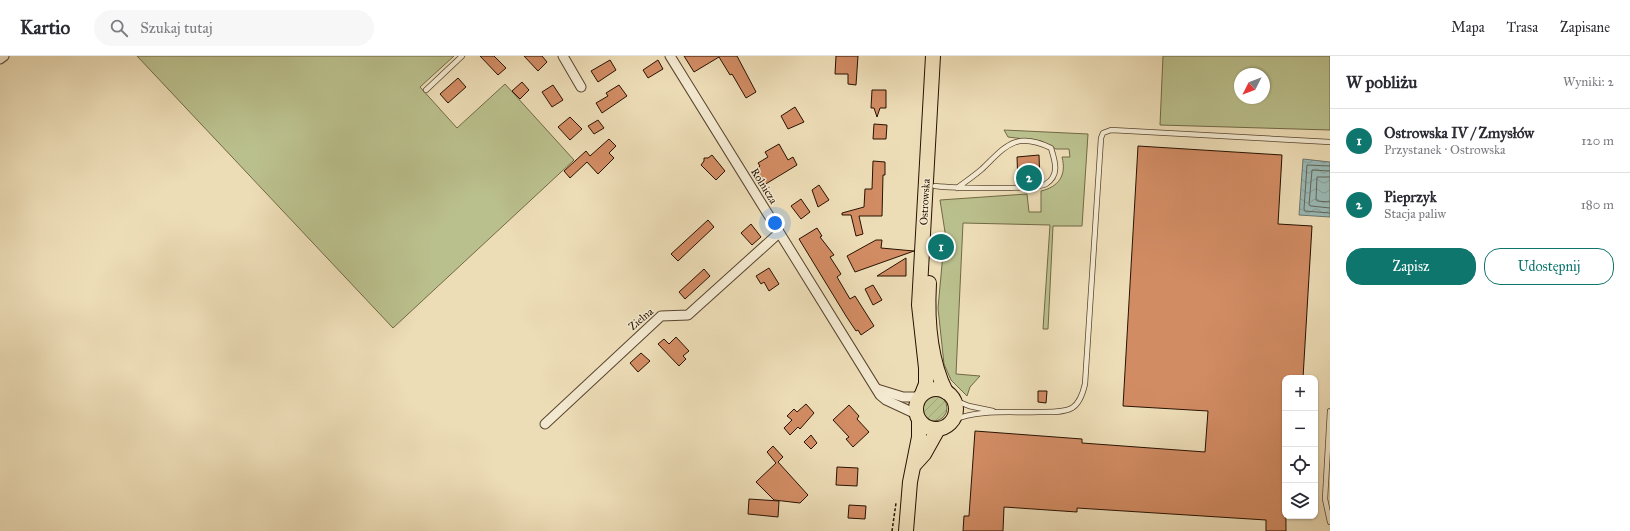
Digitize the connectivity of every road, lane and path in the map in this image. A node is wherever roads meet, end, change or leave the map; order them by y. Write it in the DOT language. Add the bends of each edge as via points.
graph roads {
  1 [pos="4,56"];
  2 [pos="462,56"];
  3 [pos="562,56"];
  4 [pos="670,56"];
  5 [pos="933,56"];
  6 [pos="943,56"];
  7 [pos="0,59"];
  8 [pos="581,87"];
  9 [pos="426,90"];
  10 [pos="1330,142"];
  11 [pos="935,186"];
  12 [pos="957,188"];
  13 [pos="779,233"];
  14 [pos="877,389"];
  15 [pos="921,396"];
  16 [pos="950,396"];
  17 [pos="1330,411"];
  18 [pos="998,412"];
  19 [pos="918,417"];
  20 [pos="953,420"];
  21 [pos="545,424"];
  22 [pos="938,430"];
  23 [pos="914,464"];
  24 [pos="1330,522"];
  25 [pos="906,531"];
  1 -- 7 [label="street"];
  2 -- 9 [label="lane"];
  3 -- 8 [label="street"];
  4 -- 13 [label="street, Rolnicza"];
  5 -- 15 [label="main road, Ostrowska" via="919,305 926,368 926,384"];
  6 -- 11 [label="main road, Ostrowska"];
  10 -- 18 [label="lane" via="1111,130 1103,133 1100,138 1086,384 1082,396 1072,407 1059,412"];
  11 -- 12 [label="lane"];
  11 -- 16 [label="main road, Ostrowska" via="929,311 938,376"];
  12 -- 12 [label="lane" via="1045,185 1052,178 1057,165 1051,148 1038,142 1015,141 1001,149 981,170"];
  13 -- 14 [label="street, Rolnicza"];
  13 -- 21 [label="street, Zielna" via="688,315 661,316"];
  14 -- 15 [label="street" via="903,397"];
  14 -- 19 [label="street, Rolnicza" via="886,400"];
  15 -- 16 [label="main road" via="936,389"];
  15 -- 19 [label="main road" via="916,407"];
  16 -- 18 [label="lane" via="969,406"];
  16 -- 20 [label="main road" via="956,410"];
  17 -- 24 [label="lane" via="1325,499"];
  18 -- 20 [label="lane" via="968,414"];
  19 -- 22 [label="main road" via="928,428"];
  19 -- 23 [label="main road" via="919,437"];
  20 -- 22 [label="main road" via="948,426"];
  22 -- 23 [label="main road" via="924,454"];
  23 -- 25 [label="main road"];
}
